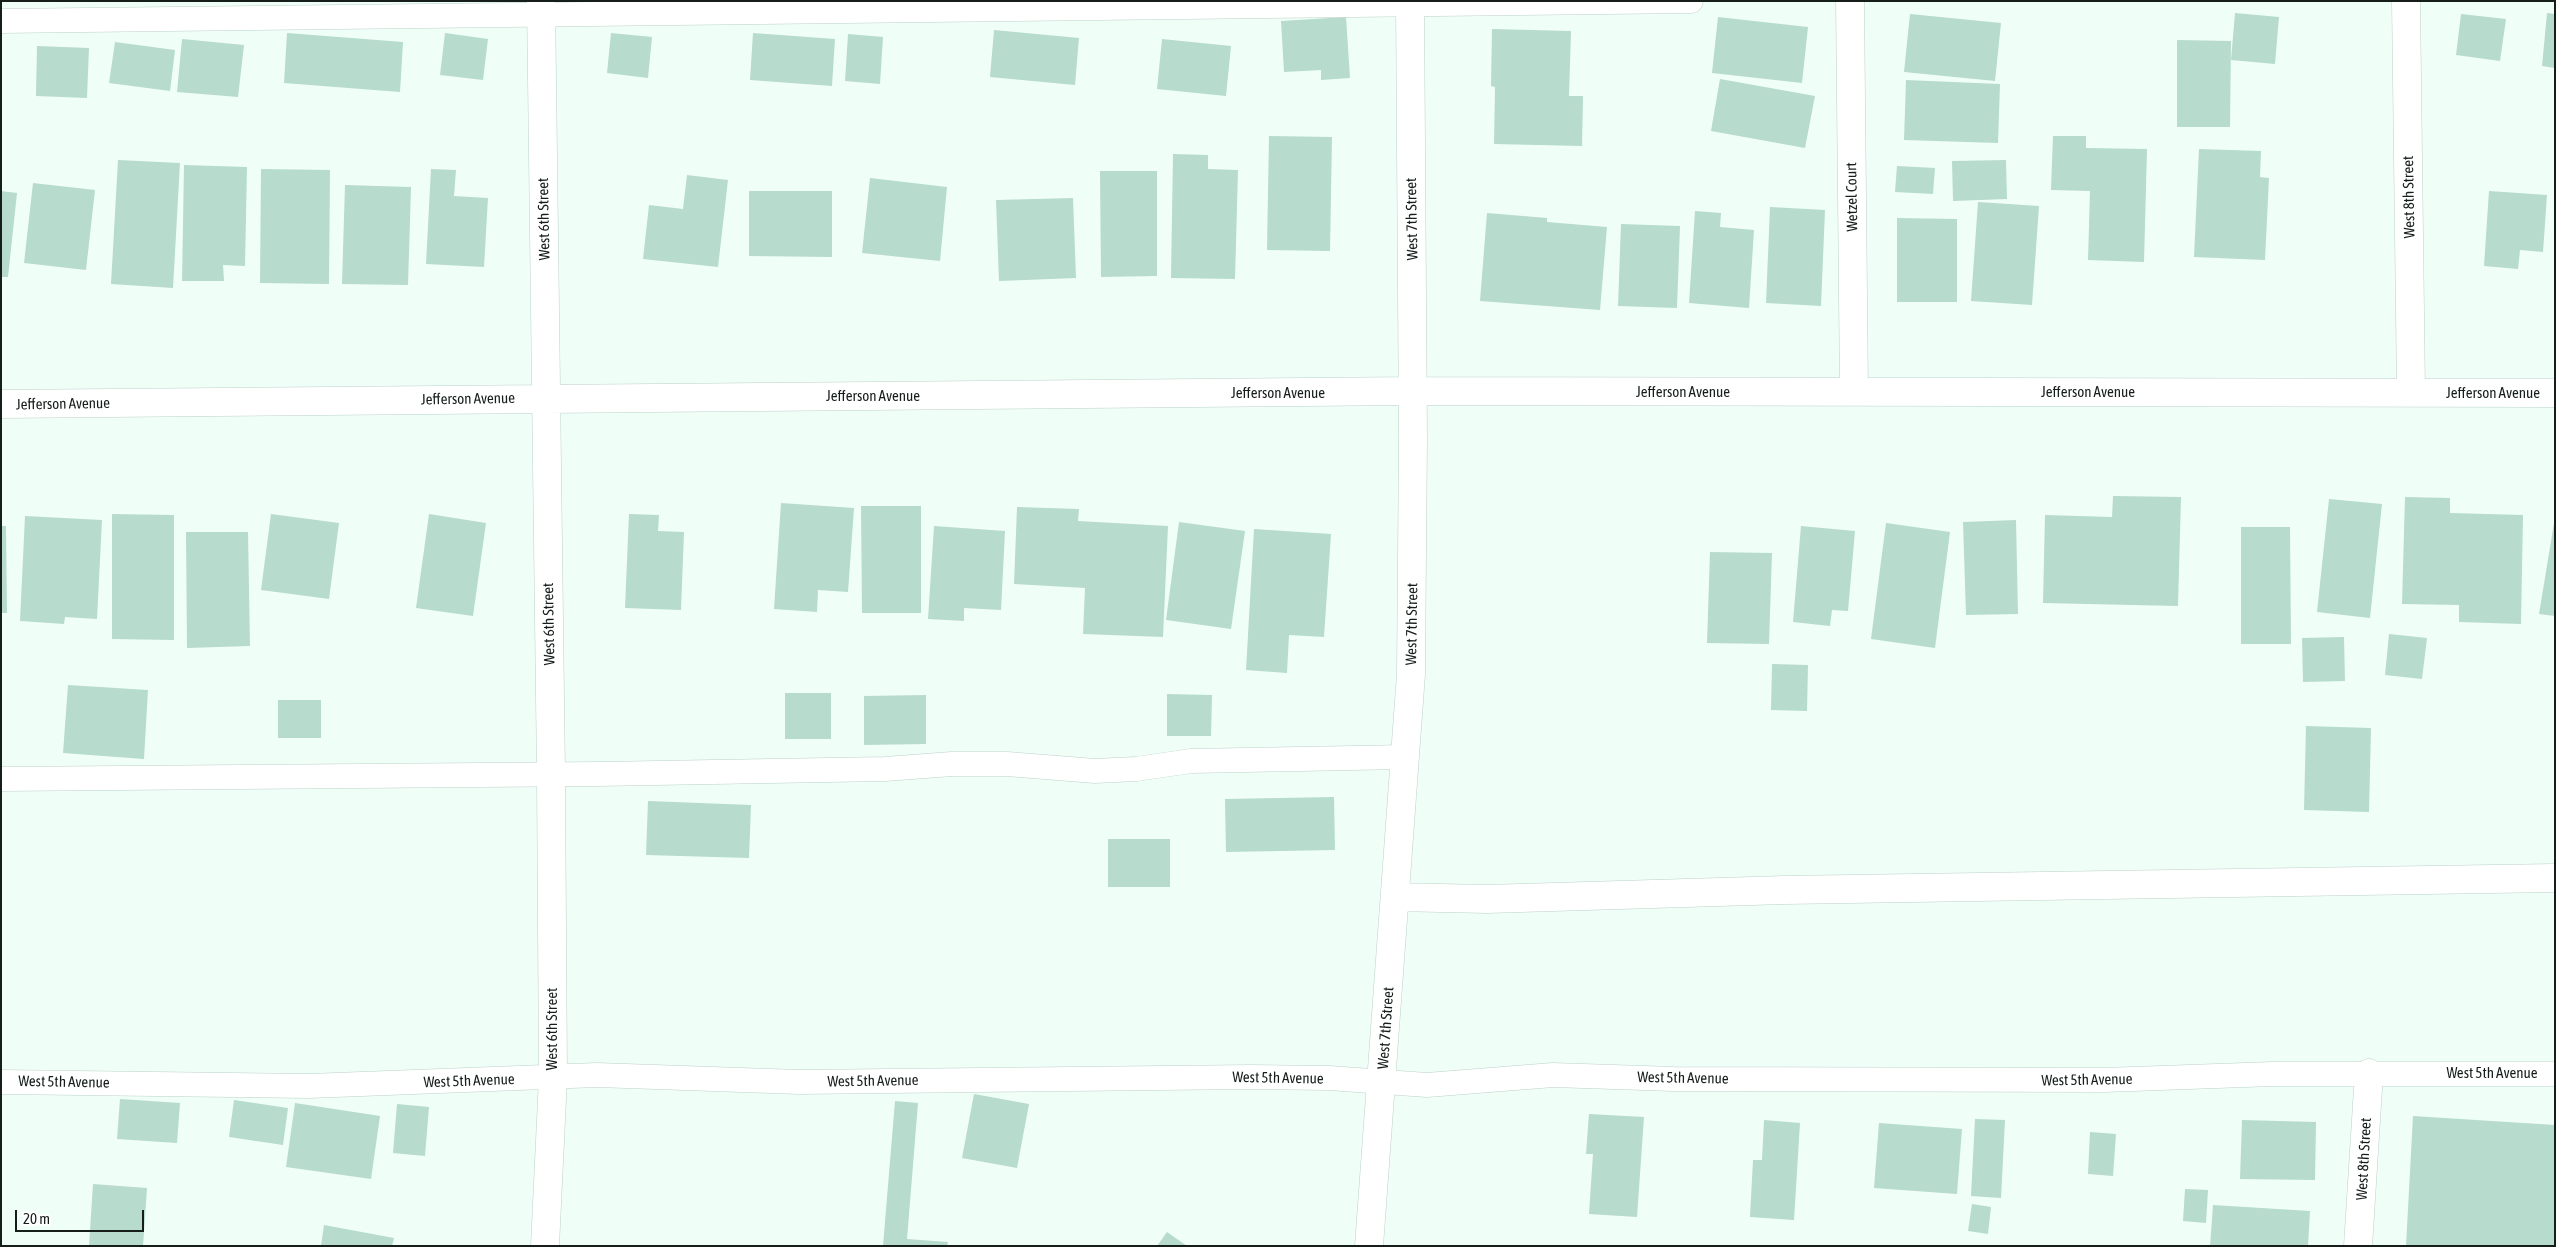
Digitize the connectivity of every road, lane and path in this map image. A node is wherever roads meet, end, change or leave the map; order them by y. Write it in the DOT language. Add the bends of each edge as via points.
graph roads {
  1 [pos="1691,1"];
  2 [pos="1850,1"];
  3 [pos="2406,1"];
  4 [pos="1410,3"];
  5 [pos="541,9"];
  6 [pos="1,22"];
  7 [pos="1413,391"];
  8 [pos="1854,392"];
  9 [pos="2411,392"];
  10 [pos="2555,393"];
  11 [pos="547,398"];
  12 [pos="1,404"];
  13 [pos="1406,757"];
  14 [pos="551,774"];
  15 [pos="1,779"];
  16 [pos="2555,878"];
  17 [pos="1395,898"];
  18 [pos="2369,1073"];
  19 [pos="2555,1074"];
  20 [pos="552,1078"];
  21 [pos="1,1082"];
  22 [pos="1382,1083"];
  23 [pos="545,1246"];
  24 [pos="1369,1246"];
  25 [pos="2358,1246"];
  1 -- 4 [label="lane"];
  2 -- 8 [label="street, Wetzel Court"];
  3 -- 9 [label="street, West 8th Street"];
  4 -- 5 [label="lane"];
  4 -- 7 [label="street, West 7th Street"];
  5 -- 6 [label="lane"];
  5 -- 11 [label="street, West 6th Street"];
  7 -- 8 [label="street, Jefferson Avenue"];
  7 -- 11 [label="street, Jefferson Avenue"];
  7 -- 13 [label="street, West 7th Street" via="1412,619"];
  8 -- 9 [label="street, Jefferson Avenue"];
  9 -- 10 [label="street, Jefferson Avenue"];
  11 -- 12 [label="street, Jefferson Avenue"];
  11 -- 14 [label="street, West 6th Street"];
  13 -- 14 [label="lane" via="1191,761 1096,771 989,764"];
  13 -- 17 [label="street, West 7th Street"];
  14 -- 15 [label="lane"];
  14 -- 20 [label="street, West 6th Street"];
  16 -- 17 [label="street" via="1795,890 1487,899"];
  17 -- 22 [label="street, West 7th Street"];
  18 -- 19 [label="lane, West 5th Avenue"];
  18 -- 22 [label="lane, West 5th Avenue" via="2064,1080 1674,1079 1553,1075 1427,1084"];
  18 -- 25 [label="street, West 8th Street"];
  20 -- 21 [label="lane, West 5th Avenue" via="309,1086"];
  20 -- 22 [label="lane, West 5th Avenue" via="597,1075 799,1082 1251,1077 1329,1078"];
  20 -- 23 [label="street, West 6th Street"];
  22 -- 24 [label="street, West 7th Street"];
}
